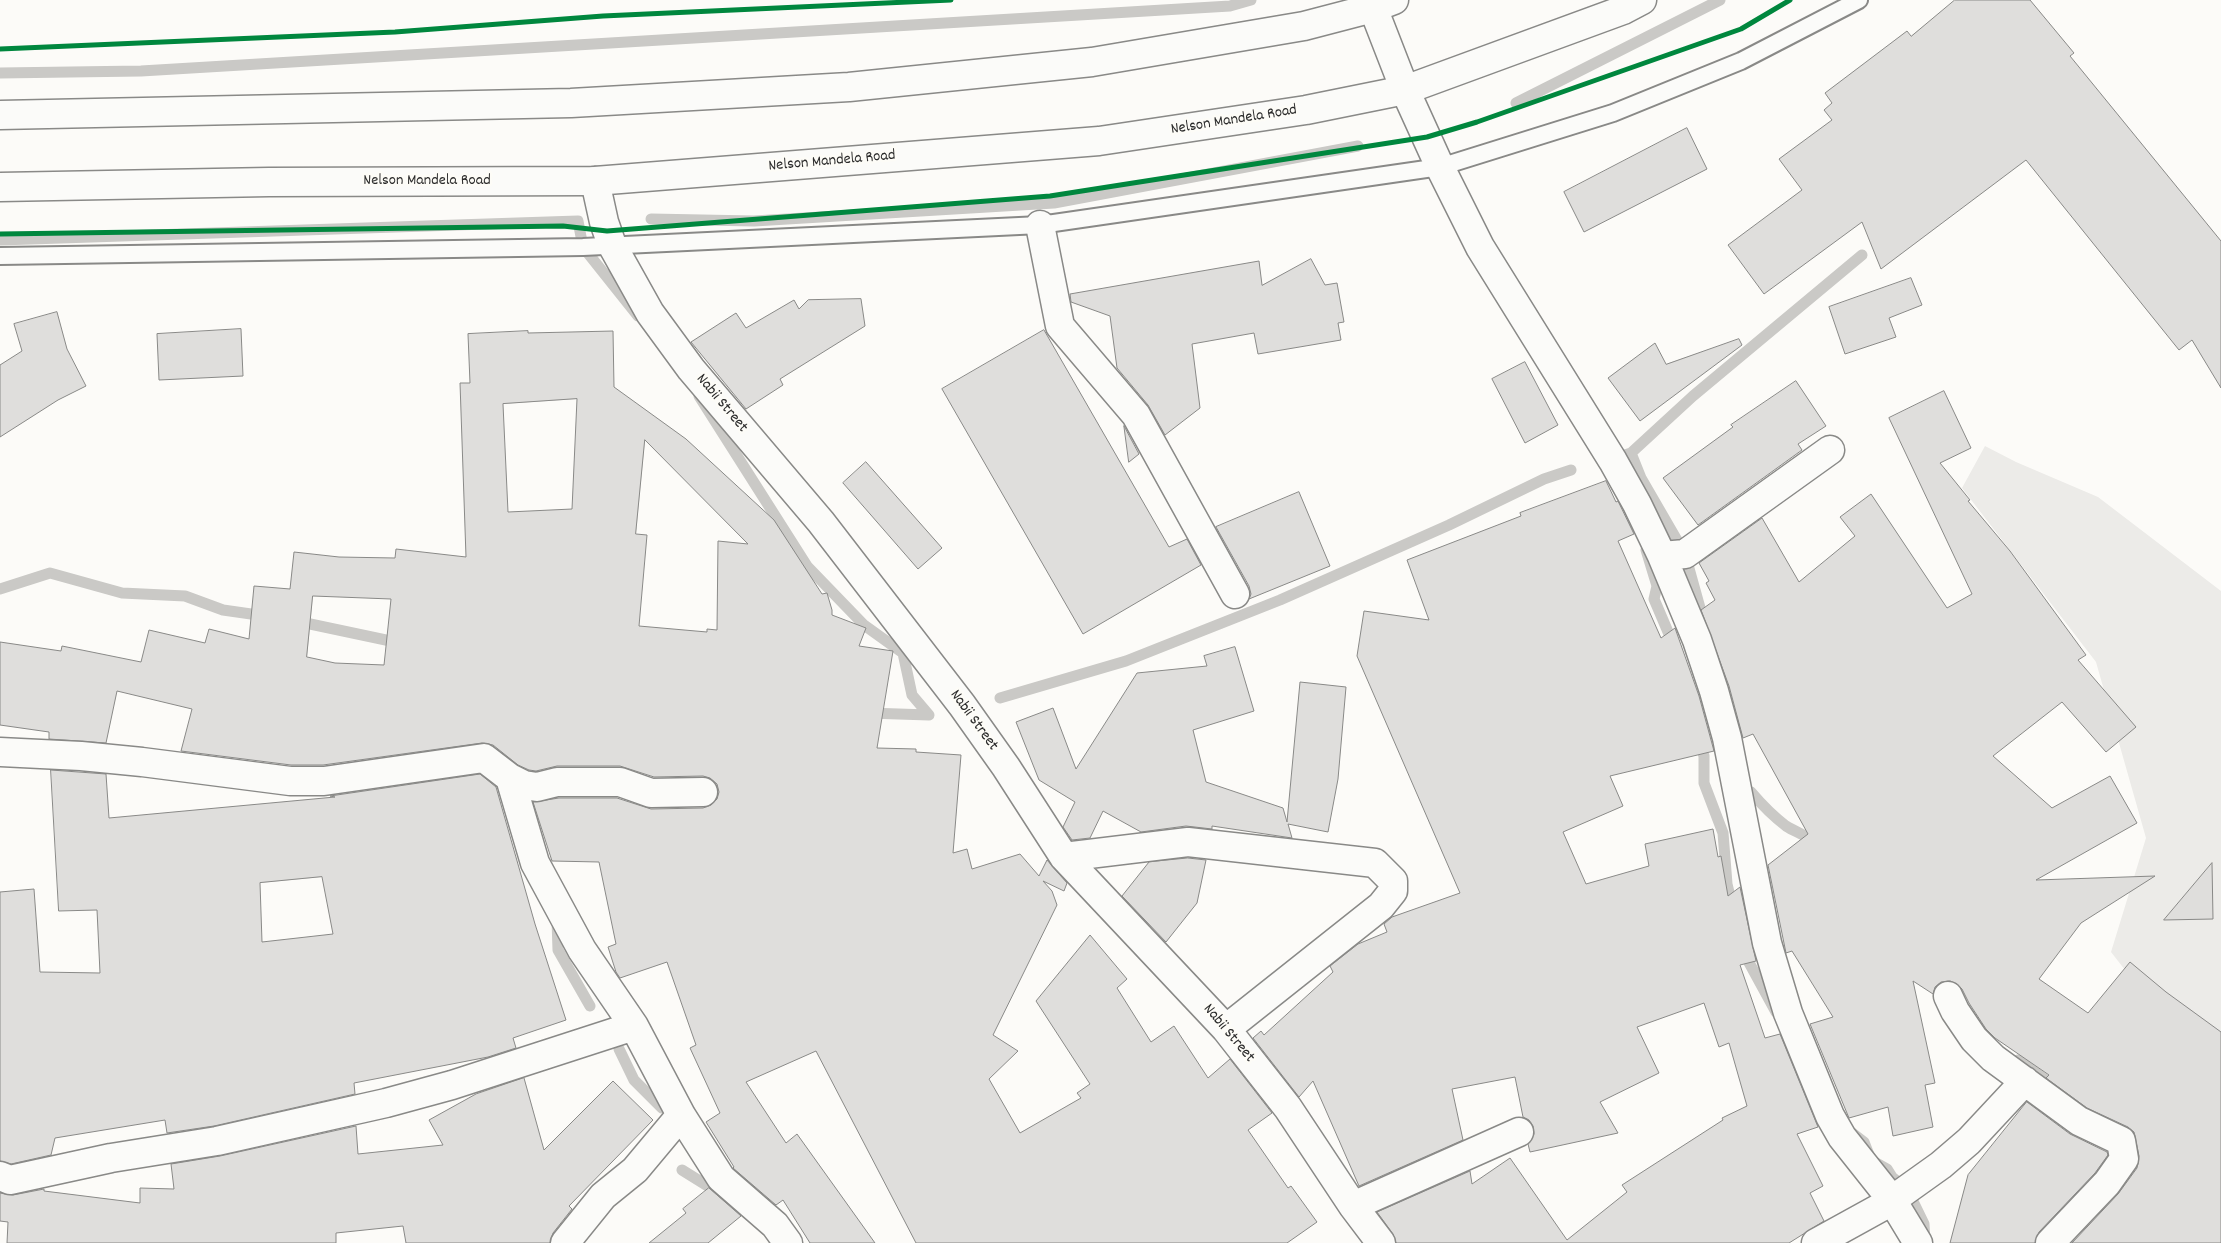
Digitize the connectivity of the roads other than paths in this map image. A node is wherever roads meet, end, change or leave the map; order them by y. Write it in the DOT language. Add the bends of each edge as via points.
graph roads {
  1 [pos="1642,0"];
  2 [pos="1859,0"];
  3 [pos="1379,3"];
  4 [pos="1405,90"];
  5 [pos="0,115"];
  6 [pos="1440,167"];
  7 [pos="595,181"];
  8 [pos="0,187"];
  9 [pos="1040,225"];
  10 [pos="612,245"];
  11 [pos="0,256"];
  12 [pos="1830,450"];
  13 [pos="1662,556"];
  14 [pos="1236,594"];
  15 [pos="0,752"];
  16 [pos="510,778"];
  17 [pos="703,792"];
  18 [pos="1064,857"];
  19 [pos="1948,996"];
  20 [pos="634,1026"];
  21 [pos="1226,1028"];
  22 [pos="2025,1081"];
  23 [pos="682,1115"];
  24 [pos="1519,1132"];
  25 [pos="0,1176"];
  26 [pos="1892,1200"];
  27 [pos="1353,1206"];
  28 [pos="565,1243"];
  29 [pos="788,1243"];
  30 [pos="1381,1243"];
  31 [pos="1816,1243"];
  32 [pos="1918,1243"];
  33 [pos="2050,1243"];
  1 -- 4 [label="street, Nelson Mandela Road" via="1623,10"];
  2 -- 6 [label="lane" via="1741,61 1613,113"];
  3 -- 4 [label="street"];
  3 -- 5 [label="street" via="1304,26 1092,62 849,87 571,103"];
  4 -- 6 [label="street"];
  4 -- 7 [label="street, Nelson Mandela Road" via="1306,110 1099,141"];
  6 -- 9 [label="lane"];
  6 -- 13 [label="street" via="1480,246 1613,461"];
  7 -- 8 [label="street, Nelson Mandela Road"];
  7 -- 10 [label="street, Nabii Street"];
  9 -- 10 [label="lane"];
  9 -- 14 [label="street" via="1060,326 1136,415"];
  10 -- 11 [label="lane"];
  10 -- 18 [label="street, Nabii Street" via="650,313 691,369 821,522 962,704"];
  12 -- 13 [label="street" via="1684,554"];
  13 -- 26 [label="street" via="1697,640 1727,738 1767,944 1788,1013 1830,1116 1842,1137"];
  15 -- 16 [label="street" via="142,762 290,781 324,781 484,758"];
  16 -- 17 [label="street" via="537,787 558,782 620,782 651,793"];
  16 -- 20 [label="street" via="535,863 582,950"];
  18 -- 21 [label="street, Nabii Street"];
  18 -- 21 [label="street" via="1188,842 1375,863 1393,881 1393,891 1381,906"];
  19 -- 22 [label="street" via="1974,1039 1993,1058"];
  20 -- 23 [label="street"];
  20 -- 25 [label="street" via="386,1103 217,1142 111,1158 10,1180"];
  21 -- 27 [label="street, Nabii Street" via="1288,1108"];
  22 -- 26 [label="street" via="1969,1141"];
  22 -- 33 [label="street" via="2079,1121 2121,1141 2124,1159 2107,1183"];
  23 -- 28 [label="street" via="635,1170 603,1196"];
  23 -- 29 [label="street" via="721,1178 775,1225"];
  24 -- 27 [label="street"];
  26 -- 31 [label="street"];
  26 -- 32 [label="street"];
  27 -- 30 [label="street, Nabii Street"];
}
